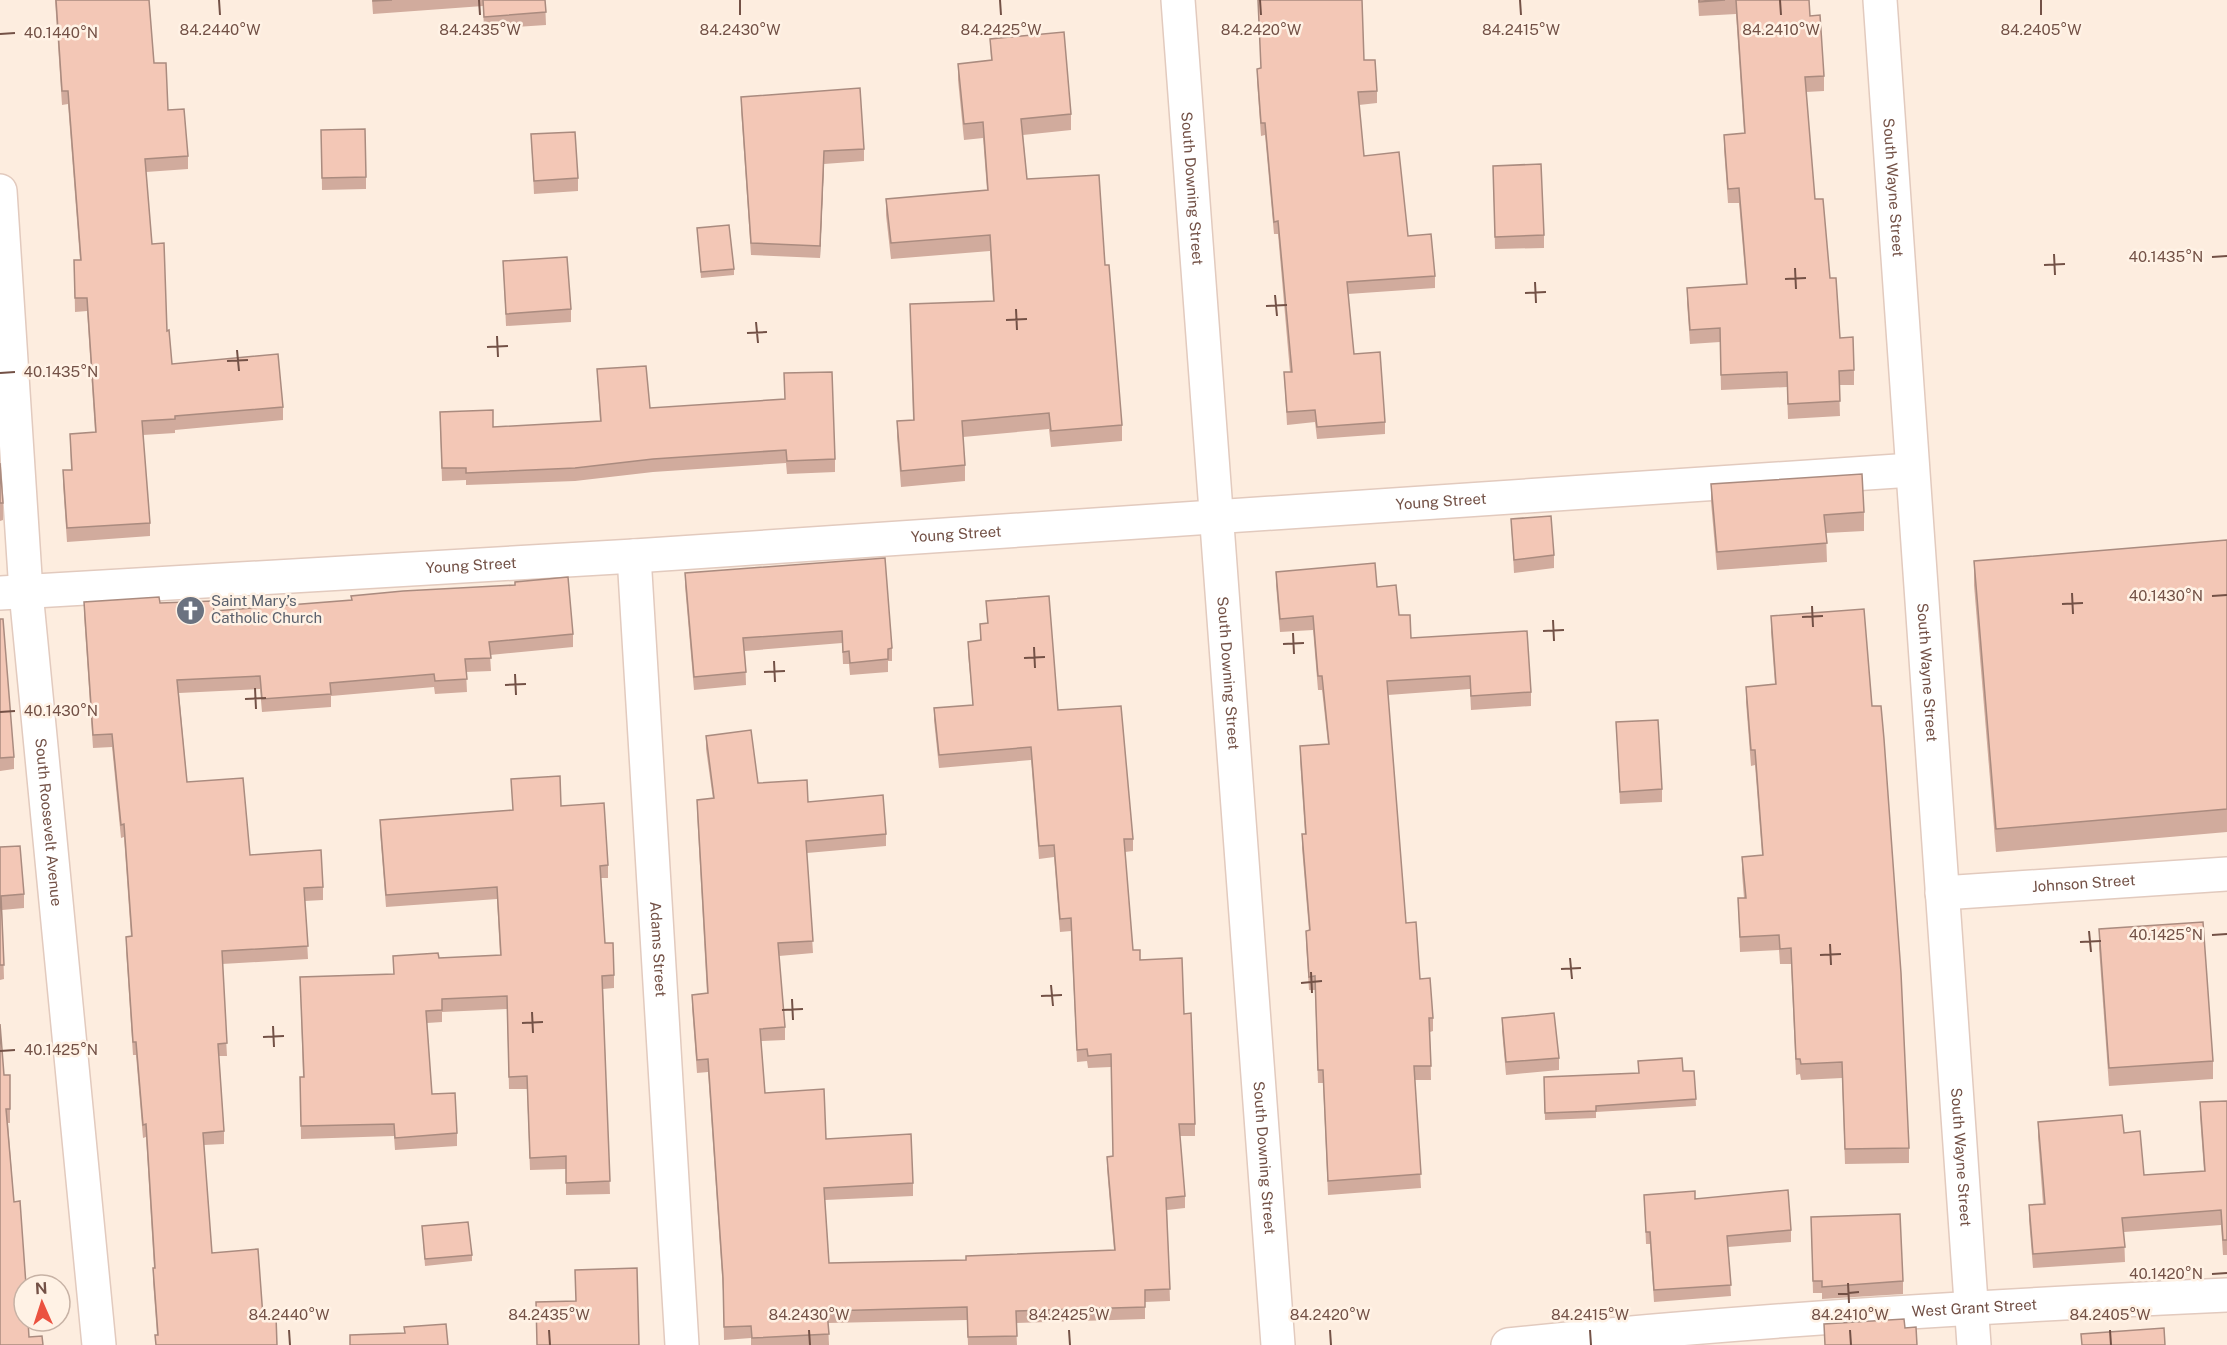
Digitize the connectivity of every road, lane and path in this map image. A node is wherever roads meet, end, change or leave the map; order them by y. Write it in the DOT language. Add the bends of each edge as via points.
graph roads {
  1 [pos="1178,0"];
  2 [pos="1880,0"];
  3 [pos="0,191"];
  4 [pos="1912,470"];
  5 [pos="1216,516"];
  6 [pos="634,556"];
  7 [pos="13,593"];
  8 [pos="2227,874"];
  9 [pos="1942,893"];
  10 [pos="2227,1294"];
  11 [pos="1971,1307"];
  12 [pos="99,1345"];
  13 [pos="682,1345"];
  14 [pos="1278,1345"];
  15 [pos="1508,1345"];
  16 [pos="1974,1345"];
  1 -- 5 [label="street, South Downing Street"];
  2 -- 4 [label="street, South Wayne Street"];
  3 -- 7 [label="street, South Roosevelt Avenue"];
  4 -- 5 [label="street, Young Street"];
  4 -- 9 [label="street, South Wayne Street"];
  5 -- 6 [label="street, Young Street"];
  5 -- 14 [label="street, South Downing Street"];
  6 -- 7 [label="street, Young Street"];
  6 -- 13 [label="street, Adams Street"];
  7 -- 12 [label="street, South Roosevelt Avenue"];
  8 -- 9 [label="street, Johnson Street"];
  9 -- 11 [label="street, South Wayne Street"];
  10 -- 11 [label="street, West Grant Street"];
  11 -- 15 [label="street, West Grant Street"];
  11 -- 16 [label="street, South Wayne Street"];
}
